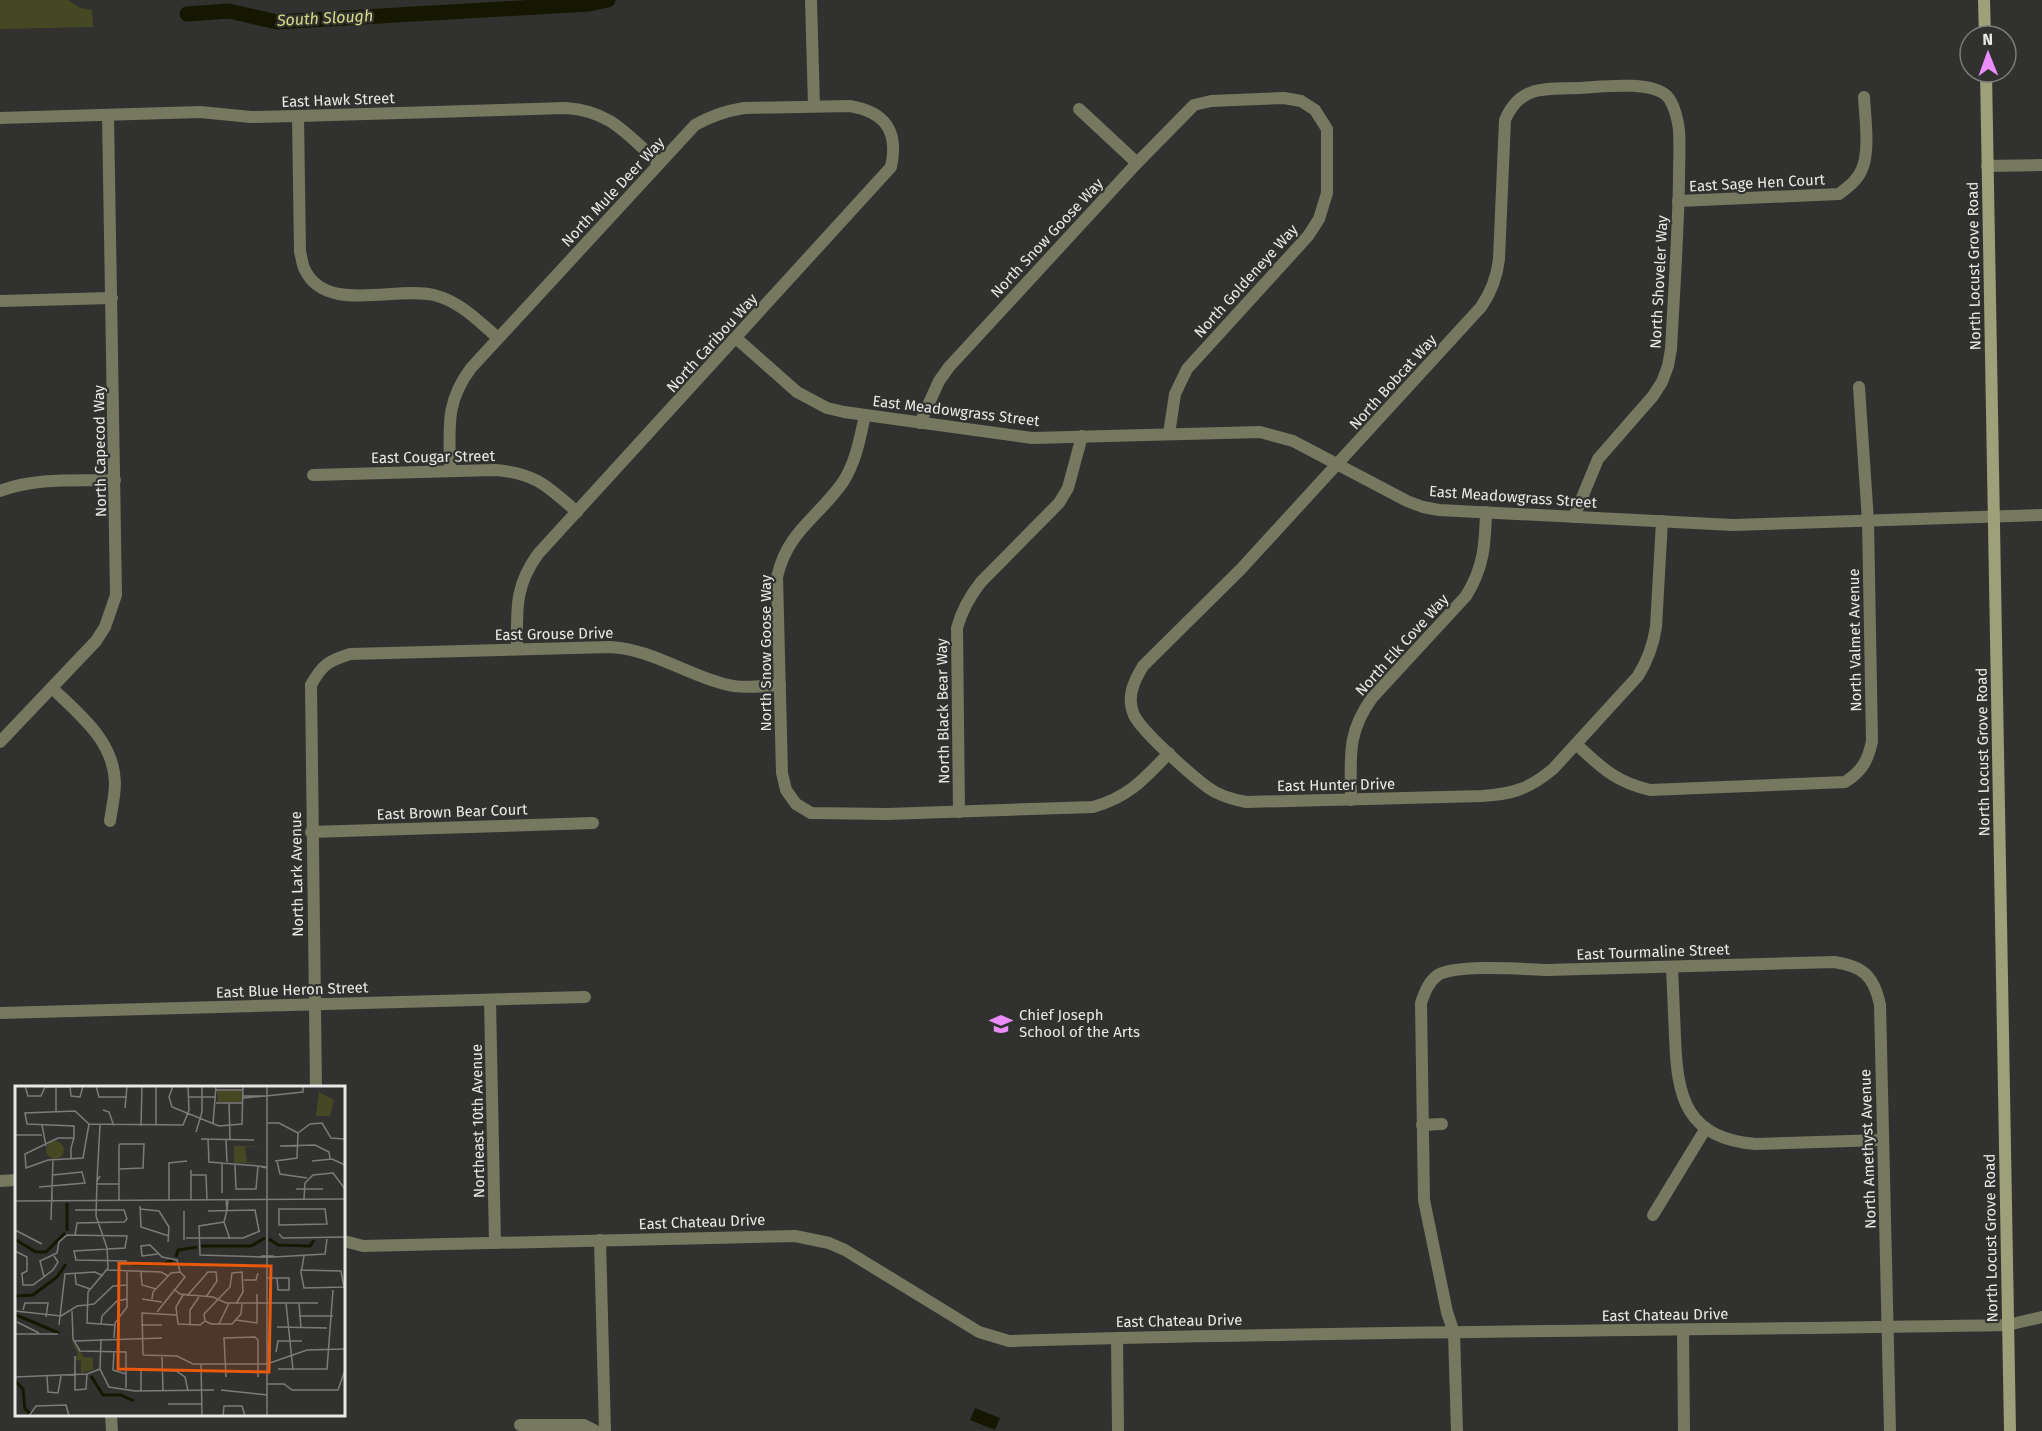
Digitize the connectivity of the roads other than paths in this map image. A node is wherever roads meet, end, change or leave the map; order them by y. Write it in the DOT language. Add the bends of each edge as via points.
graph roads {
  1 [pos="811,0"];
  2 [pos="1984,0"];
  3 [pos="1985,24"];
  4 [pos="1986,84"];
  5 [pos="1666,95"];
  6 [pos="1864,97"];
  7 [pos="814,106"];
  8 [pos="1078,109"];
  9 [pos="1315,110"];
  10 [pos="108,115"];
  11 [pos="298,116"];
  12 [pos="0,118"];
  13 [pos="659,163"];
  14 [pos="1137,163"];
  15 [pos="2042,165"];
  16 [pos="1988,166"];
  17 [pos="1678,201"];
  18 [pos="112,298"];
  19 [pos="0,301"];
  20 [pos="498,338"];
  21 [pos="737,339"];
  22 [pos="1859,387"];
  23 [pos="865,415"];
  24 [pos="920,423"];
  25 [pos="1169,434"];
  26 [pos="1083,436"];
  27 [pos="1337,464"];
  28 [pos="450,471"];
  29 [pos="313,475"];
  30 [pos="115,480"];
  31 [pos="0,490"];
  32 [pos="577,512"];
  33 [pos="1486,512"];
  34 [pos="2042,515"];
  35 [pos="1993,516"];
  36 [pos="1574,517"];
  37 [pos="1662,521"];
  38 [pos="1868,521"];
  39 [pos="518,650"];
  40 [pos="325,664"];
  41 [pos="780,685"];
  42 [pos="52,688"];
  43 [pos="0,742"];
  44 [pos="1576,744"];
  45 [pos="1170,753"];
  46 [pos="1351,800"];
  47 [pos="959,812"];
  48 [pos="110,820"];
  49 [pos="593,823"];
  50 [pos="311,832"];
  51 [pos="1672,967"];
  52 [pos="1866,974"];
  53 [pos="585,997"];
  54 [pos="490,1000"];
  55 [pos="314,1004"];
  56 [pos="0,1013"];
  57 [pos="316,1086"];
  58 [pos="1442,1124"];
  59 [pos="1422,1125"];
  60 [pos="1706,1128"];
  61 [pos="1882,1140"];
  62 [pos="15,1180"];
  63 [pos="0,1181"];
  64 [pos="1653,1215"];
  65 [pos="600,1240"];
  66 [pos="345,1241"];
  67 [pos="495,1243"];
  68 [pos="2042,1317"];
  69 [pos="2007,1325"];
  70 [pos="1889,1327"];
  71 [pos="1683,1330"];
  72 [pos="1454,1333"];
  73 [pos="1117,1338"];
  74 [pos="520,1425"];
  75 [pos="596,1431"];
  76 [pos="605,1431"];
  77 [pos="1118,1431"];
  78 [pos="1457,1431"];
  79 [pos="1684,1431"];
  80 [pos="1890,1431"];
  81 [pos="2010,1431"];
  1 -- 7 [label="street"];
  2 -- 3 [label="main road"];
  4 -- 16 [label="main road, North Locust Grove Road"];
  5 -- 17 [label="street, North Shoveler Way" via="1679,129"];
  5 -- 27 [label="street, North Bobcat Way" via="1639,86 1545,89 1527,93 1516,102 1505,120 1500,259 1491,292"];
  6 -- 17 [label="street, East Sage Hen Court" via="1863,169 1839,194"];
  7 -- 13 [label="street, North Mule Deer Way" via="744,108 710,116 695,125"];
  7 -- 21 [label="street, North Caribou Way" via="850,105 882,118 891,132 895,150 891,167"];
  8 -- 14 [label="street"];
  9 -- 14 [label="street, North Snow Goose Way" via="1301,101 1284,98 1194,105"];
  9 -- 25 [label="street, North Goldeneye Way" via="1327,129 1327,193 1319,219 1187,369 1175,394"];
  10 -- 11 [label="street, East Hawk Street" via="200,112"];
  10 -- 12 [label="street, East Hawk Street"];
  10 -- 18 [label="street, North Capecod Way"];
  11 -- 13 [label="street, East Hawk Street" via="583,109 615,123"];
  11 -- 20 [label="street" via="300,252 304,269 314,283 329,292 346,295 414,293 448,299"];
  13 -- 20 [label="street, North Mule Deer Way"];
  14 -- 24 [label="street, North Snow Goose Way" via="949,367"];
  15 -- 16 [label="street"];
  16 -- 35 [label="main road, North Locust Grove Road"];
  17 -- 36 [label="street, North Shoveler Way" via="1668,366 1653,396 1598,459"];
  18 -- 19 [label="street"];
  18 -- 30 [label="street, North Capecod Way"];
  20 -- 28 [label="street, North Mule Deer Way" via="461,381 454,397 450,413"];
  21 -- 23 [label="street, East Meadowgrass Street" via="804,397 827,408"];
  21 -- 32 [label="street, North Caribou Way"];
  22 -- 38 [label="street, North Valmet Avenue"];
  23 -- 24 [label="street, East Meadowgrass Street"];
  23 -- 41 [label="street, North Snow Goose Way" via="851,468 781,560 777,577"];
  24 -- 26 [label="street, East Meadowgrass Street" via="1013,437"];
  25 -- 26 [label="street, East Meadowgrass Street"];
  25 -- 27 [label="street, East Meadowgrass Street" via="1260,432 1293,441"];
  26 -- 47 [label="street, North Black Bear Way" via="1071,480 1059,503 981,582 961,611 957,628"];
  27 -- 33 [label="street, East Meadowgrass Street" via="1423,507"];
  27 -- 45 [label="street, North Bobcat Way" via="1143,666 1134,681 1130,698 1134,715"];
  28 -- 29 [label="street, East Cougar Street"];
  28 -- 32 [label="street, East Cougar Street" via="513,471 530,476"];
  30 -- 31 [label="street" via="36,483"];
  30 -- 42 [label="street, North Capecod Way" via="117,577 112,611 96,641"];
  32 -- 39 [label="street, North Caribou Way" via="538,554 521,584 517,601"];
  33 -- 36 [label="street, East Meadowgrass Street"];
  33 -- 46 [label="street, North Elk Cove Way" via="1482,564 1476,581 1361,713 1350,745"];
  34 -- 35 [label="street, East Meadowgrass Street"];
  35 -- 38 [label="street, East Meadowgrass Street"];
  35 -- 69 [label="main road, North Locust Grove Road"];
  36 -- 37 [label="street, East Meadowgrass Street"];
  37 -- 38 [label="street, East Meadowgrass Street" via="1733,525"];
  37 -- 44 [label="street, East Hunter Drive" via="1654,644 1638,676"];
  38 -- 44 [label="street, North Valmet Avenue" via="1872,741 1869,758 1859,773 1845,782 1650,790 1617,779"];
  39 -- 40 [label="street, East Grouse Drive" via="350,654"];
  39 -- 41 [label="street, East Grouse Drive" via="627,648 727,685"];
  40 -- 50 [label="street, North Lark Avenue" via="311,685"];
  41 -- 47 [label="street, North Snow Goose Way" via="782,773 786,790 796,804 811,813"];
  42 -- 43 [label="street, North Capecod Way"];
  42 -- 48 [label="street" via="99,735 107,750 115,783"];
  44 -- 46 [label="street, East Hunter Drive" via="1540,780 1509,794"];
  45 -- 46 [label="street, East Hunter Drive" via="1200,781 1229,798 1246,802"];
  45 -- 47 [label="street" via="1125,795 1109,803 1093,807"];
  49 -- 50 [label="street, East Brown Bear Court"];
  50 -- 55 [label="street, North Lark Avenue"];
  51 -- 52 [label="street, East Tourmaline Street" via="1834,962 1851,964"];
  51 -- 59 [label="street, East Tourmaline Street" via="1511,968 1455,970 1439,975 1426,986 1421,1003"];
  51 -- 60 [label="street" via="1678,1086 1689,1109"];
  52 -- 61 [label="street, North Amethyst Avenue" via="1876,988 1880,1005"];
  53 -- 54 [label="street, East Blue Heron Street"];
  54 -- 55 [label="street, East Blue Heron Street"];
  54 -- 67 [label="street, Northeast 10th Avenue"];
  55 -- 56 [label="street, East Blue Heron Street"];
  55 -- 57 [label="street, North Lark Avenue"];
  58 -- 59 [label="street"];
  59 -- 72 [label="street" via="1426,1217"];
  60 -- 61 [label="street" via="1721,1137 1747,1143"];
  60 -- 64 [label="street"];
  61 -- 70 [label="street, North Amethyst Avenue"];
  62 -- 63 [label="street"];
  65 -- 67 [label="street, East Chateau Drive"];
  65 -- 73 [label="street, East Chateau Drive" via="778,1235 812,1239 844,1250 979,1332 1009,1341"];
  65 -- 76 [label="street"];
  66 -- 67 [label="street, East Chateau Drive" via="363,1246"];
  68 -- 69 [label="street, East Chateau Drive"];
  69 -- 70 [label="street, East Chateau Drive"];
  69 -- 81 [label="main road, North Locust Grove Road"];
  70 -- 71 [label="street, East Chateau Drive"];
  70 -- 80 [label="street, North Amethyst Avenue"];
  71 -- 72 [label="street, East Chateau Drive"];
  71 -- 79 [label="street"];
  72 -- 73 [label="street, East Chateau Drive"];
  72 -- 78 [label="street"];
  73 -- 77 [label="street"];
  74 -- 75 [label="street" via="584,1425"];
}
